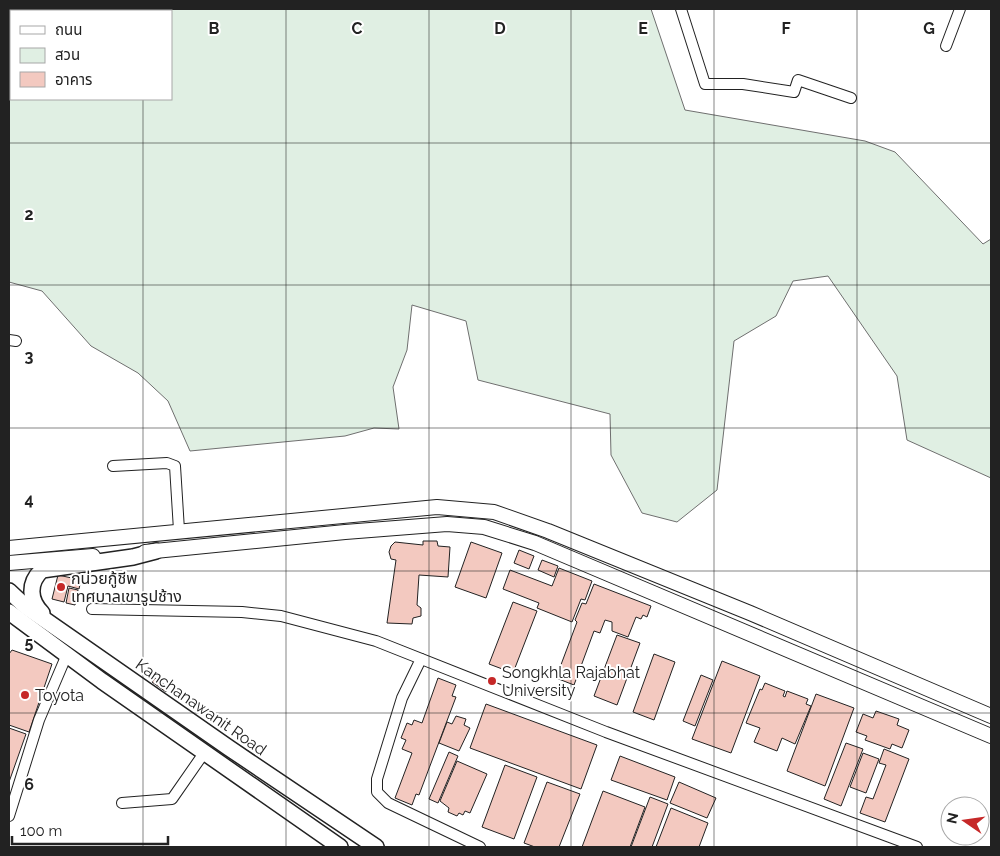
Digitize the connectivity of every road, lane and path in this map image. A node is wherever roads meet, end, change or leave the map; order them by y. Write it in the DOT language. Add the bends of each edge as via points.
graph roads {
  1 [pos="682,9"];
  2 [pos="960,9"];
  3 [pos="946,46"];
  4 [pos="851,98"];
  5 [pos="114,466"];
  6 [pos="179,530"];
  7 [pos="9,548"];
  8 [pos="156,551"];
  9 [pos="9,564"];
  10 [pos="9,591"];
  11 [pos="92,609"];
  12 [pos="9,612"];
  13 [pos="9,622"];
  14 [pos="56,626"];
  15 [pos="65,659"];
  16 [pos="421,659"];
  17 [pos="102,681"];
  18 [pos="950,699"];
  19 [pos="943,715"];
  20 [pos="991,716"];
  21 [pos="991,736"];
  22 [pos="204,753"];
  23 [pos="122,803"];
  24 [pos="9,816"];
  25 [pos="329,844"];
  26 [pos="376,847"];
  27 [pos="480,847"];
  28 [pos="917,847"];
  1 -- 4 [label="street" via="705,84 743,84 794,92 798,80"];
  2 -- 3 [label="street"];
  5 -- 6 [label="street" via="167,463 175,466"];
  6 -- 7 [label="main road"];
  6 -- 18 [label="main road" via="437,507 494,512 750,613"];
  8 -- 9 [label="main road"];
  8 -- 14 [label="main road" via="42,570 33,580 32,599"];
  8 -- 19 [label="main road" via="448,524 484,527 535,543"];
  10 -- 14 [label="main road, Kanchanawanit Road"];
  11 -- 16 [label="street" via="242,612 281,616 376,641"];
  12 -- 17 [label="main road"];
  13 -- 15 [label="main road"];
  14 -- 26 [label="main road, Kanchanawanit Road"];
  15 -- 17 [label="main road"];
  15 -- 24 [label="street" via="39,720"];
  16 -- 27 [label="street" via="402,698 377,779 377,792 388,803"];
  16 -- 28 [label="street" via="606,732"];
  17 -- 22 [label="main road"];
  18 -- 19 [label="main road"];
  18 -- 20 [label="main road"];
  19 -- 21 [label="main road"];
  22 -- 23 [label="street" via="172,799"];
  22 -- 25 [label="main road"];
}
